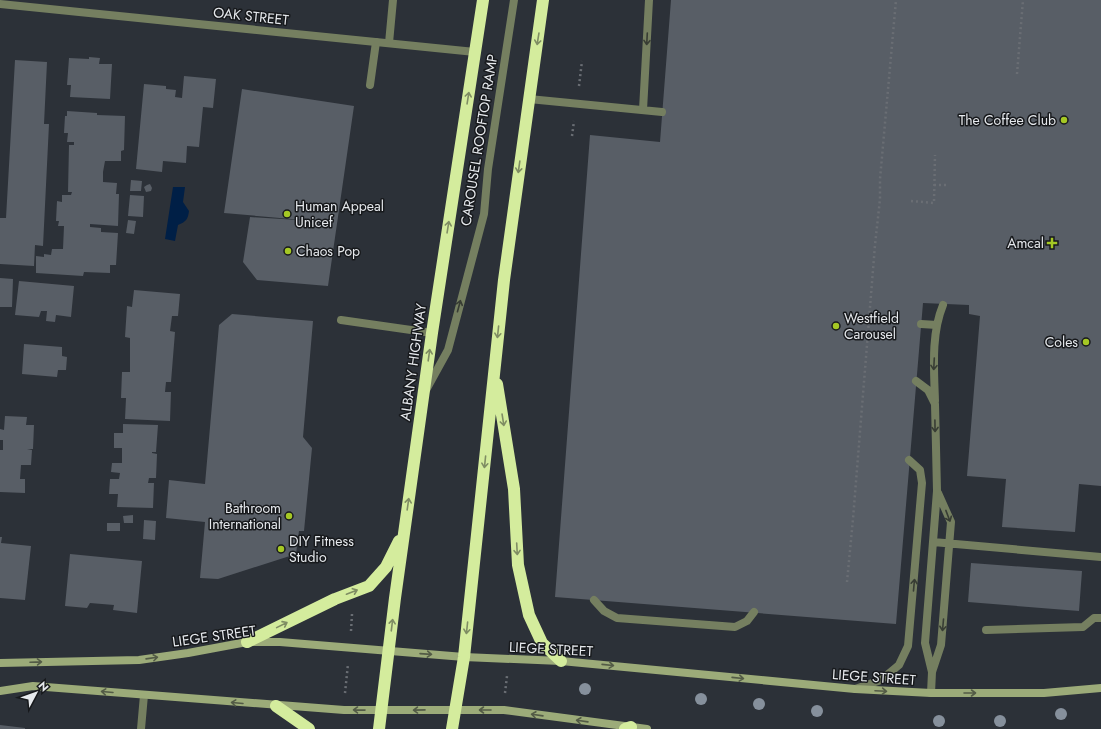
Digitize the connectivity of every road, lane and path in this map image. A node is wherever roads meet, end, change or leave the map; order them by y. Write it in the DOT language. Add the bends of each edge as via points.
graph roads {
  1 [pos="393,0"];
  2 [pos="483,0"];
  3 [pos="514,0"];
  4 [pos="543,0"];
  5 [pos="649,0"];
  6 [pos="896,0"];
  7 [pos="1023,0"];
  8 [pos="0,4"];
  9 [pos="376,42"];
  10 [pos="389,43"];
  11 [pos="475,52"];
  12 [pos="1017,74"];
  13 [pos="370,85"];
  14 [pos="529,98"];
  15 [pos="643,110"];
  16 [pos="662,112"];
  17 [pos="935,155"];
  18 [pos="934,185"];
  19 [pos="949,186"];
  20 [pos="911,201"];
  21 [pos="943,304"];
  22 [pos="341,320"];
  23 [pos="921,324"];
  24 [pos="937,325"];
  25 [pos="432,333"];
  26 [pos="495,367"];
  27 [pos="916,381"];
  28 [pos="424,394"];
  29 [pos="935,404"];
  30 [pos="910,460"];
  31 [pos="937,491"];
  32 [pos="404,531"];
  33 [pos="933,542"];
  34 [pos="949,544"];
  35 [pos="1101,557"];
  36 [pos="847,582"];
  37 [pos="594,600"];
  38 [pos="754,612"];
  39 [pos="1101,618"];
  40 [pos="986,630"];
  41 [pos="247,642"];
  42 [pos="389,651"];
  43 [pos="464,656"];
  44 [pos="509,659"];
  45 [pos="561,661"];
  46 [pos="0,663"];
  47 [pos="932,672"];
  48 [pos="1101,688"];
  49 [pos="855,689"];
  50 [pos="0,690"];
  51 [pos="932,693"];
  52 [pos="144,695"];
  53 [pos="276,706"];
  54 [pos="456,710"];
  55 [pos="504,710"];
  56 [pos="382,711"];
  57 [pos="628,728"];
  58 [pos="141,729"];
  59 [pos="309,729"];
  60 [pos="379,729"];
  61 [pos="452,729"];
  62 [pos="647,729"];
  1 -- 10 [label="street"];
  2 -- 11 [label="highway, ALBANY HIGHWAY"];
  28 -- 3 [label="street, CAROUSEL ROOFTOP RAMP, one-way" via="448,350 484,214 488,169"];
  4 -- 14 [label="highway, one-way"];
  5 -- 15 [label="street, one-way"];
  6 -- 36 [label="path"];
  7 -- 12 [label="path"];
  8 -- 9 [label="street, OAK STREET"];
  9 -- 10 [label="street, OAK STREET"];
  9 -- 13 [label="street"];
  10 -- 11 [label="street, OAK STREET"];
  25 -- 11 [label="highway, ALBANY HIGHWAY, one-way"];
  14 -- 15 [label="street"];
  14 -- 26 [label="highway, one-way"];
  15 -- 16 [label="street"];
  17 -- 18 [label="path"];
  18 -- 19 [label="path"];
  18 -- 20 [label="path" via="934,203"];
  21 -- 24 [label="street"];
  22 -- 25 [label="street"];
  23 -- 24 [label="street"];
  24 -- 29 [label="street, one-way"];
  28 -- 25 [label="highway, ALBANY HIGHWAY, one-way"];
  26 -- 43 [label="highway, one-way"];
  26 -- 45 [label="highway, one-way" via="514,489 518,565 529,615 542,643"];
  27 -- 29 [label="street" via="928,390"];
  32 -- 28 [label="highway, ALBANY HIGHWAY, one-way"];
  29 -- 31 [label="street, one-way"];
  49 -- 30 [label="street, one-way" via="881,680 899,665 908,646 922,482 920,470"];
  31 -- 33 [label="street"];
  31 -- 34 [label="street, one-way" via="951,522"];
  41 -- 32 [label="highway, one-way" via="335,599 369,586 386,567"];
  42 -- 32 [label="highway, ALBANY HIGHWAY, one-way"];
  33 -- 34 [label="street"];
  33 -- 47 [label="street" via="925,643"];
  34 -- 35 [label="street"];
  34 -- 47 [label="street, one-way" via="941,645"];
  37 -- 38 [label="street" via="604,611 617,618 735,627 747,621"];
  39 -- 40 [label="street" via="1094,618 1083,628"];
  41 -- 42 [label="street, LIEGE STREET" via="280,642"];
  46 -- 41 [label="street, LIEGE STREET, one-way" via="139,660"];
  42 -- 43 [label="street, LIEGE STREET, one-way"];
  42 -- 56 [label="highway, ALBANY HIGHWAY"];
  43 -- 44 [label="street, LIEGE STREET"];
  43 -- 54 [label="highway"];
  44 -- 45 [label="street, LIEGE STREET"];
  44 -- 55 [label="path"];
  45 -- 49 [label="street, LIEGE STREET, one-way"];
  47 -- 51 [label="street"];
  51 -- 48 [label="street, LIEGE STREET, one-way" via="1044,693"];
  49 -- 51 [label="street, LIEGE STREET, one-way"];
  52 -- 50 [label="street, one-way" via="33,686"];
  53 -- 52 [label="street, one-way"];
  52 -- 58 [label="street"];
  56 -- 53 [label="street, one-way"];
  53 -- 59 [label="highway"];
  55 -- 54 [label="street, one-way"];
  54 -- 56 [label="street, one-way"];
  54 -- 61 [label="highway"];
  57 -- 55 [label="street, one-way"];
  56 -- 60 [label="highway, ALBANY HIGHWAY"];
  57 -- 62 [label="street"];
}
